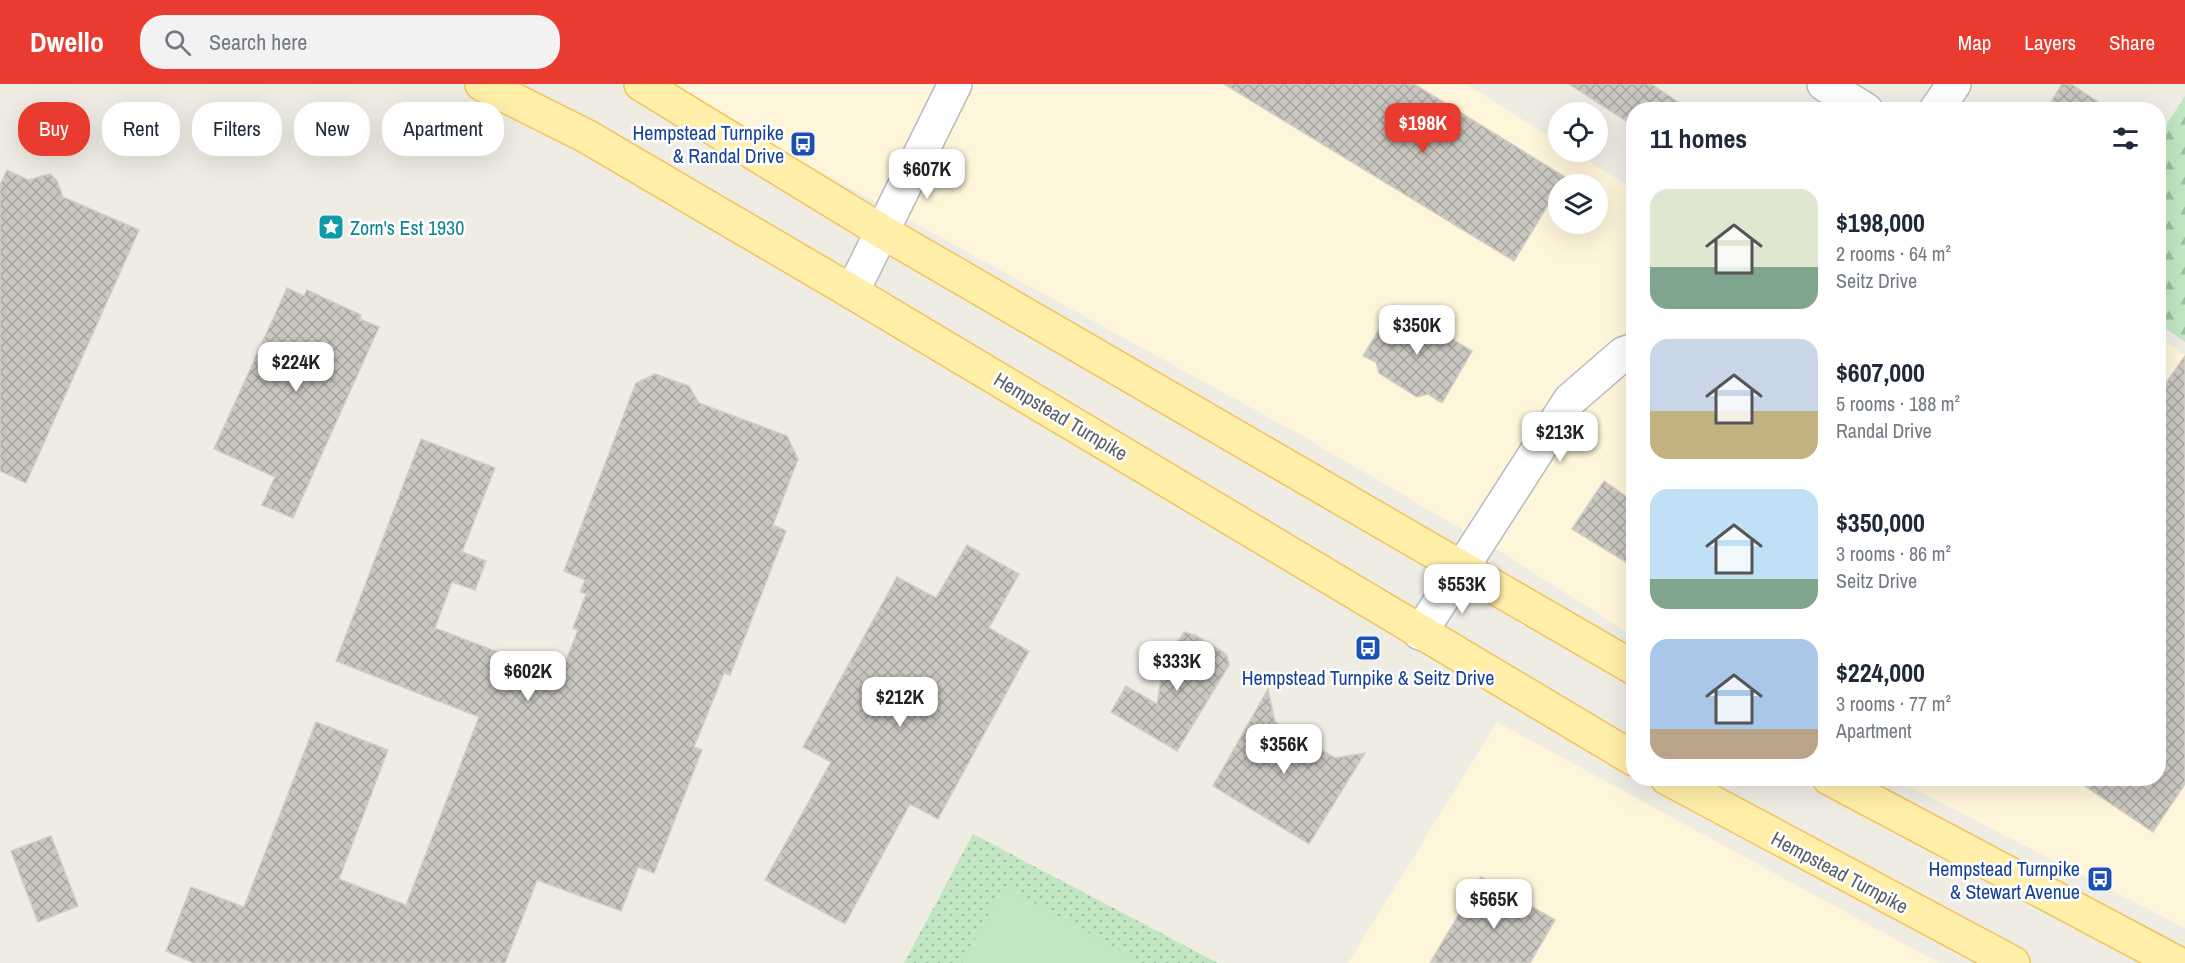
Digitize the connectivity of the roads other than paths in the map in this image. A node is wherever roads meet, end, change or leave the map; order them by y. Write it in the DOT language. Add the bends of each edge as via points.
graph roads {
  1 [pos="482,84"];
  2 [pos="641,84"];
  3 [pos="955,84"];
  4 [pos="1824,84"];
  5 [pos="1954,84"];
  6 [pos="1853,102"];
  7 [pos="1942,102"];
  8 [pos="883,232"];
  9 [pos="852,292"];
  10 [pos="1626,353"];
  11 [pos="1462,568"];
  12 [pos="1420,633"];
  13 [pos="1626,663"];
  14 [pos="1626,754"];
  15 [pos="1682,786"];
  16 [pos="1844,786"];
  17 [pos="2013,963"];
  18 [pos="2177,963"];
  1 -- 9 [label="main road, Hempstead Turnpike" via="586,136"];
  2 -- 8 [label="main road"];
  3 -- 8 [label="street"];
  4 -- 6 [label="street"];
  5 -- 7 [label="street"];
  8 -- 9 [label="street"];
  8 -- 11 [label="main road"];
  9 -- 12 [label="main road, Hempstead Turnpike"];
  10 -- 11 [label="street" via="1570,400"];
  11 -- 12 [label="street"];
  11 -- 13 [label="main road"];
  12 -- 14 [label="main road, Hempstead Turnpike"];
  15 -- 17 [label="main road, Hempstead Turnpike"];
  16 -- 18 [label="main road"];
}
